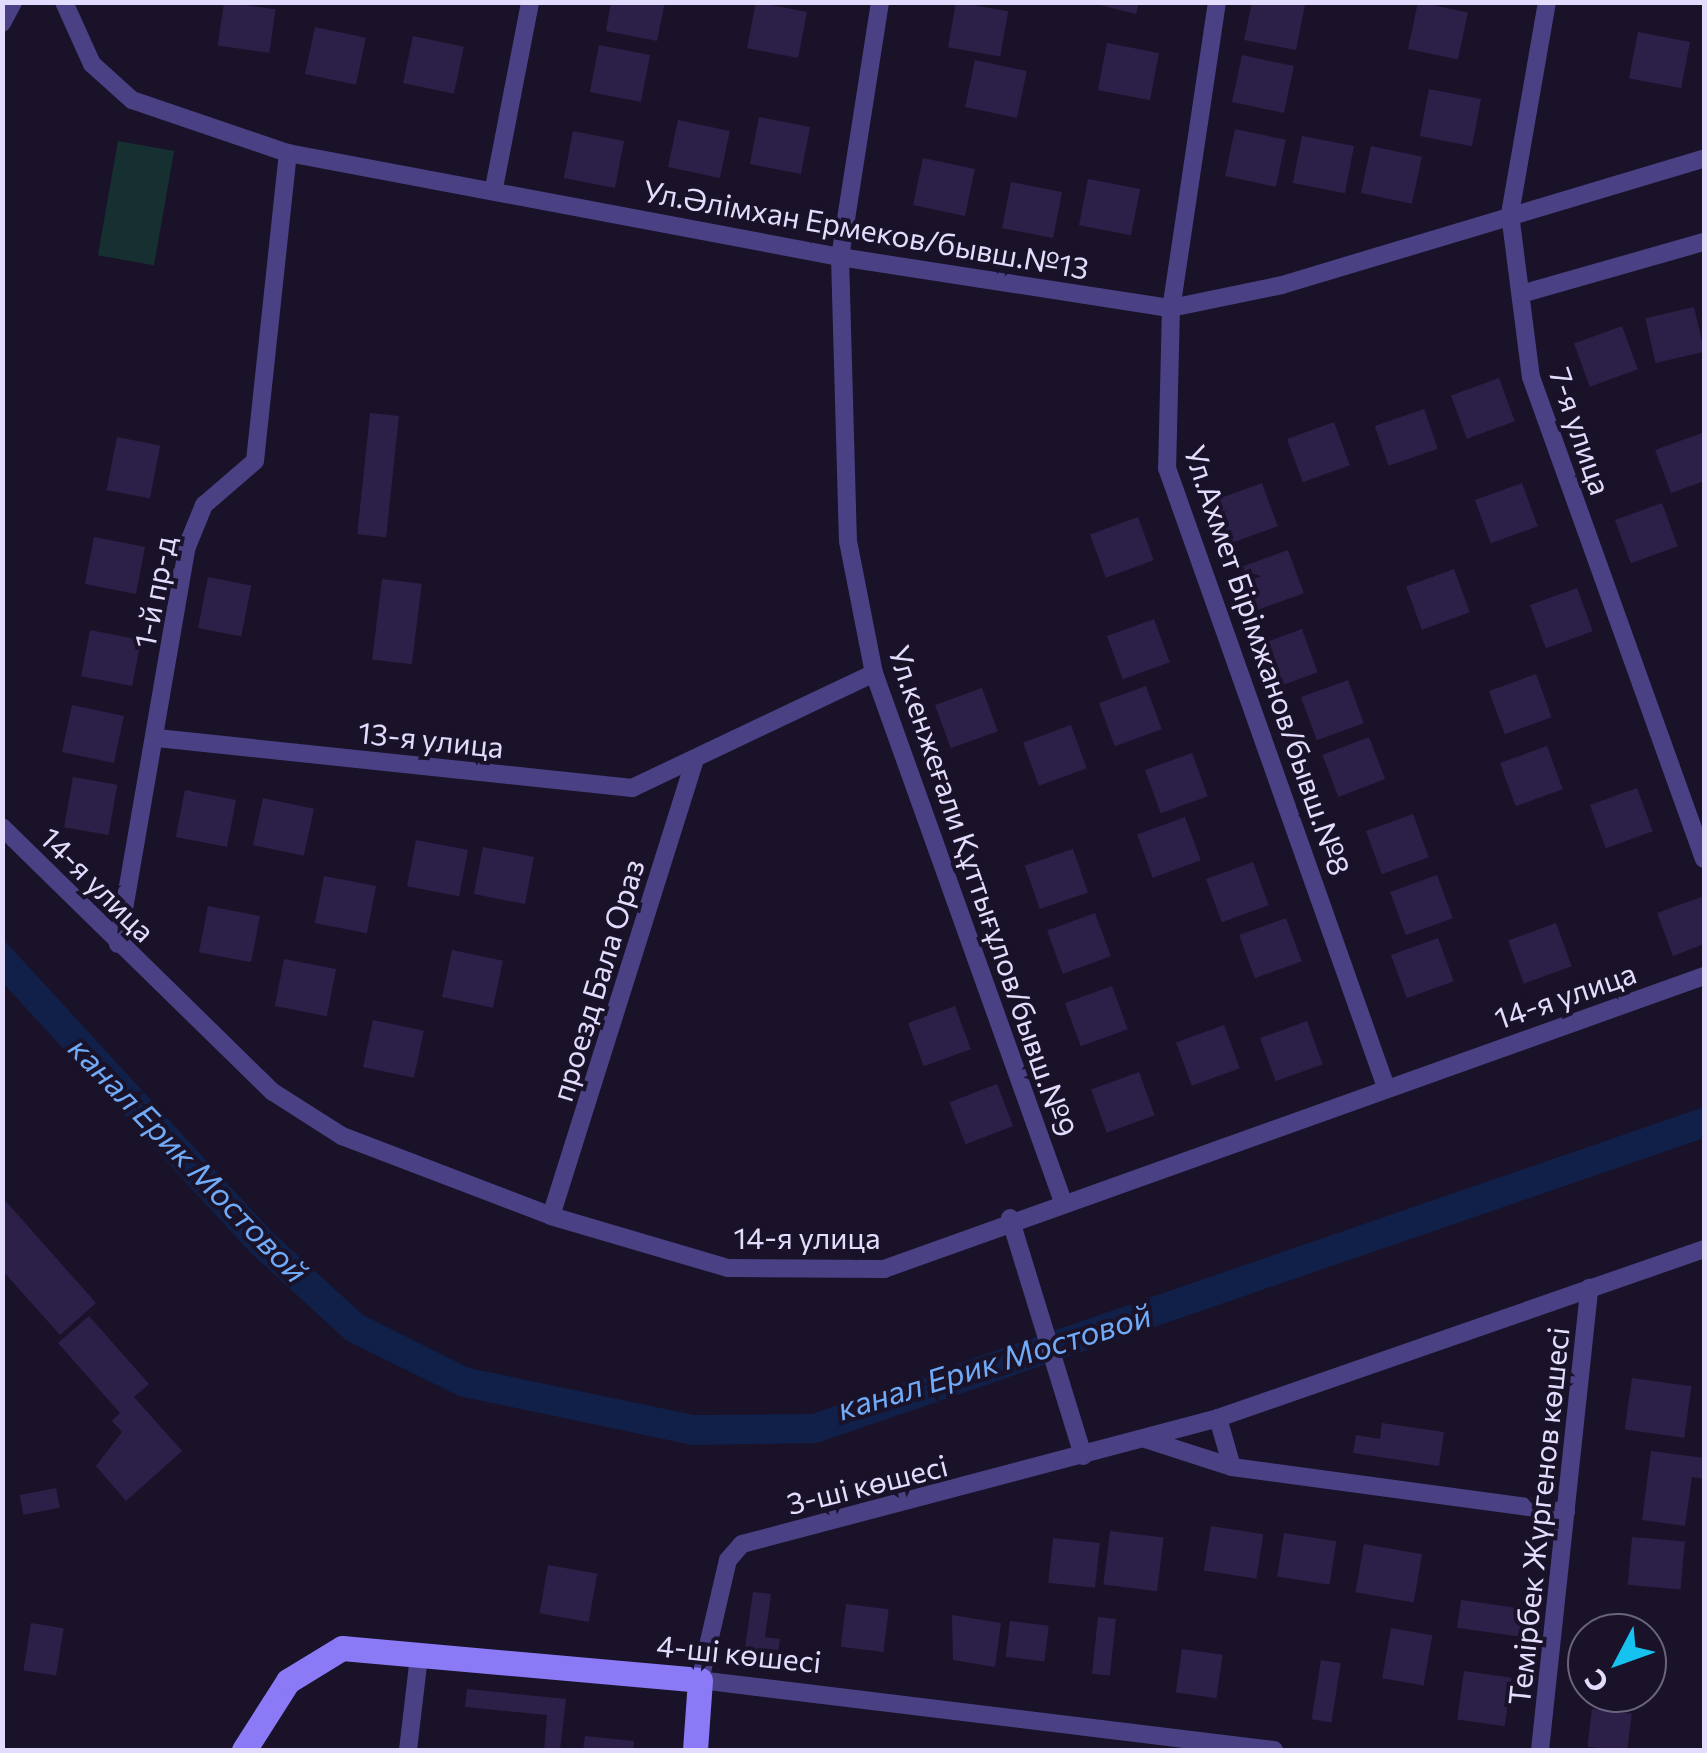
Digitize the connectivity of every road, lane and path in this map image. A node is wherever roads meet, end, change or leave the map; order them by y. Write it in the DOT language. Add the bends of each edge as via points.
graph roads {
  1 [pos="13,2"];
  2 [pos="64,2"];
  3 [pos="530,2"];
  4 [pos="880,2"];
  5 [pos="1217,2"];
  6 [pos="1547,2"];
  7 [pos="2,23"];
  8 [pos="288,152"];
  9 [pos="1704,158"];
  10 [pos="494,188"];
  11 [pos="1510,214"];
  12 [pos="1704,242"];
  13 [pos="840,258"];
  14 [pos="1521,294"];
  15 [pos="1171,308"];
  16 [pos="874,674"];
  17 [pos="157,738"];
  18 [pos="694,762"];
  19 [pos="2,827"];
  20 [pos="1704,859"];
  21 [pos="118,944"];
  22 [pos="1704,976"];
  23 [pos="1386,1087"];
  24 [pos="1062,1199"];
  25 [pos="552,1216"];
  26 [pos="1010,1218"];
  27 [pos="1704,1249"];
  28 [pos="1589,1288"];
  29 [pos="1218,1418"];
  30 [pos="1145,1439"];
  31 [pos="1082,1456"];
  32 [pos="1232,1467"];
  33 [pos="1566,1512"];
  34 [pos="419,1656"];
  35 [pos="700,1680"];
  36 [pos="244,1750"];
  37 [pos="408,1750"];
  38 [pos="695,1750"];
  39 [pos="1274,1750"];
  40 [pos="1540,1750"];
  1 -- 7 [label="street"];
  2 -- 8 [label="street, Ул.Әлімхан Ермеков/бывш.№13" via="92,64 132,100"];
  3 -- 10 [label="street"];
  4 -- 13 [label="street, Ул.кенжеғали Құттығұлов/бывш.№9"];
  5 -- 15 [label="street, Ул.Ахмет Бірімжанов/бывш.№8"];
  6 -- 11 [label="street, 7-я улица"];
  8 -- 10 [label="street, Ул.Әлімхан Ермеков/бывш.№13"];
  8 -- 17 [label="street, 1-й пр-д" via="255,461 204,505 186,549"];
  9 -- 11 [label="street, Ул.Әлімхан Ермеков/бывш.№13"];
  10 -- 13 [label="street, Ул.Әлімхан Ермеков/бывш.№13"];
  11 -- 14 [label="street, 7-я улица"];
  11 -- 15 [label="street, Ул.Әлімхан Ермеков/бывш.№13" via="1282,285"];
  12 -- 14 [label="street"];
  13 -- 15 [label="street, Ул.Әлімхан Ермеков/бывш.№13"];
  13 -- 16 [label="street, Ул.кенжеғали Құттығұлов/бывш.№9" via="848,541"];
  14 -- 20 [label="street, 7-я улица" via="1531,376"];
  15 -- 23 [label="street, Ул.Ахмет Бірімжанов/бывш.№8" via="1167,468"];
  16 -- 18 [label="street, 13-я улица"];
  16 -- 24 [label="street, Ул.кенжеғали Құттығұлов/бывш.№9"];
  17 -- 18 [label="street, 13-я улица" via="632,788"];
  17 -- 21 [label="street, 1-й пр-д"];
  18 -- 25 [label="street, проезд Бала Ораз"];
  19 -- 21 [label="street, 14-я улица"];
  21 -- 25 [label="street, 14-я улица" via="273,1092 342,1136"];
  22 -- 23 [label="street, 14-я улица"];
  23 -- 24 [label="street, 14-я улица"];
  24 -- 26 [label="street, 14-я улица"];
  25 -- 26 [label="street, 14-я улица" via="748,1268 884,1269"];
  26 -- 31 [label="street" via="1024,1286"];
  27 -- 28 [label="street, 3-ші көшесі"];
  28 -- 29 [label="street, 3-ші көшесі"];
  28 -- 33 [label="street, Темірбек Жүргенов көшесі"];
  29 -- 30 [label="street, 3-ші көшесі"];
  29 -- 32 [label="street"];
  30 -- 31 [label="street, 3-ші көшесі"];
  30 -- 32 [label="street"];
  31 -- 35 [label="street, 3-ші көшесі" via="742,1544 728,1560"];
  32 -- 33 [label="street"];
  33 -- 40 [label="street, Темірбек Жүргенов көшесі"];
  34 -- 35 [label="street, 4-ші көшесі"];
  34 -- 36 [label="street, 4-ші көшесі" via="342,1648 310,1661"];
  34 -- 37 [label="street"];
  35 -- 38 [label="street"];
  35 -- 39 [label="street, 4-ші көшесі"];
}
